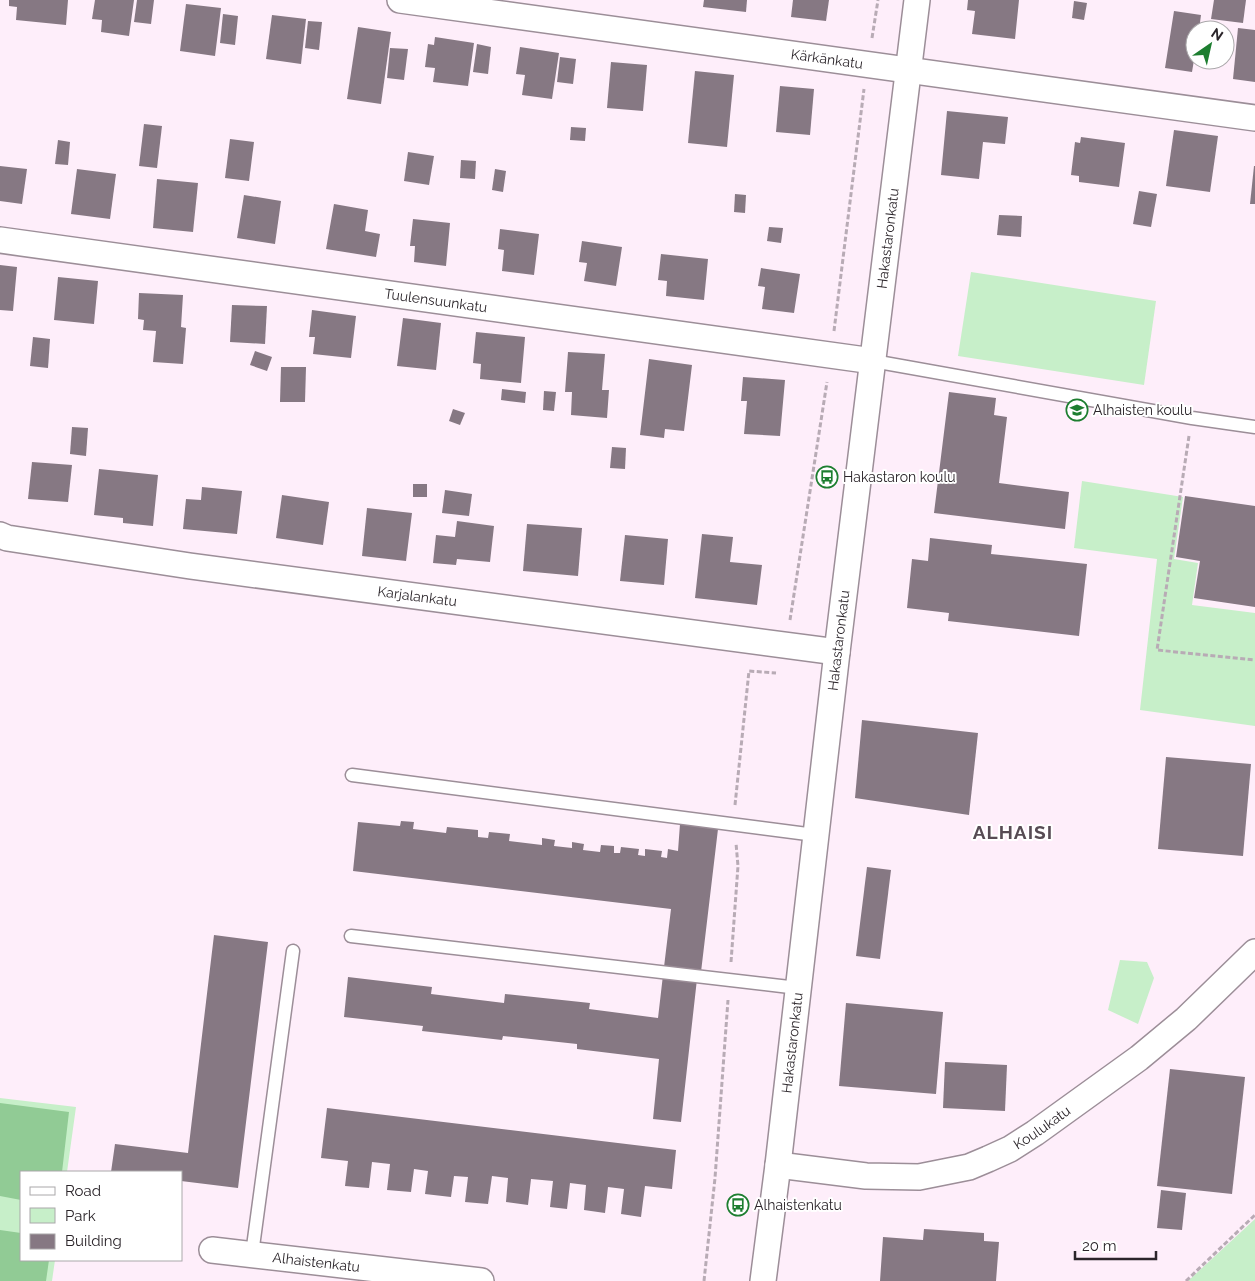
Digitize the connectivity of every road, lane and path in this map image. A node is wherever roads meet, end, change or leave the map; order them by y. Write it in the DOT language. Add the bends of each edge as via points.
graph roads {
  1 [pos="400,0"];
  2 [pos="878,0"];
  3 [pos="917,0"];
  4 [pos="867,64"];
  5 [pos="909,69"];
  6 [pos="1255,118"];
  7 [pos="0,240"];
  8 [pos="831,355"];
  9 [pos="872,361"];
  10 [pos="1192,418"];
  11 [pos="1255,427"];
  12 [pos="0,535"];
  13 [pos="786,646"];
  14 [pos="836,652"];
  15 [pos="1255,660"];
  16 [pos="352,775"];
  17 [pos="733,824"];
  18 [pos="815,835"];
  19 [pos="351,936"];
  20 [pos="293,951"];
  21 [pos="1255,952"];
  22 [pos="730,980"];
  23 [pos="798,988"];
  24 [pos="778,1164"];
  25 [pos="1255,1215"];
  26 [pos="212,1250"];
  27 [pos="252,1254"];
  28 [pos="481,1281"];
  29 [pos="704,1281"];
  30 [pos="763,1281"];
  31 [pos="1186,1281"];
  1 -- 4 [label="street, Kärkänkatu"];
  2 -- 4 [label="path"];
  3 -- 5 [label="street, Hakastaronkatu"];
  4 -- 5 [label="street, Kärkänkatu"];
  4 -- 8 [label="path"];
  5 -- 6 [label="street, Kärkänkatu"];
  5 -- 9 [label="street, Hakastaronkatu"];
  7 -- 8 [label="street, Tuulensuunkatu"];
  8 -- 9 [label="street, Tuulensuunkatu"];
  8 -- 13 [label="path"];
  9 -- 10 [label="lane"];
  9 -- 14 [label="street, Hakastaronkatu"];
  10 -- 11 [label="lane"];
  10 -- 15 [label="path" via="1157,650"];
  12 -- 13 [label="street, Karjalankatu" via="190,566"];
  13 -- 14 [label="street, Karjalankatu"];
  13 -- 17 [label="path" via="784,673 749,671"];
  14 -- 18 [label="street, Hakastaronkatu"];
  16 -- 17 [label="lane"];
  17 -- 18 [label="lane"];
  17 -- 22 [label="path" via="738,866"];
  18 -- 23 [label="street, Hakastaronkatu"];
  19 -- 22 [label="lane"];
  20 -- 27 [label="lane"];
  21 -- 24 [label="street, Koulukatu" via="1139,1058 1034,1133 988,1159 969,1167 919,1177 866,1176"];
  22 -- 23 [label="lane"];
  22 -- 29 [label="path"];
  23 -- 24 [label="street, Hakastaronkatu"];
  24 -- 30 [label="street, Hakastaronkatu"];
  25 -- 31 [label="path"];
  26 -- 27 [label="street, Alhaistenkatu"];
  27 -- 28 [label="street, Alhaistenkatu"];
}
